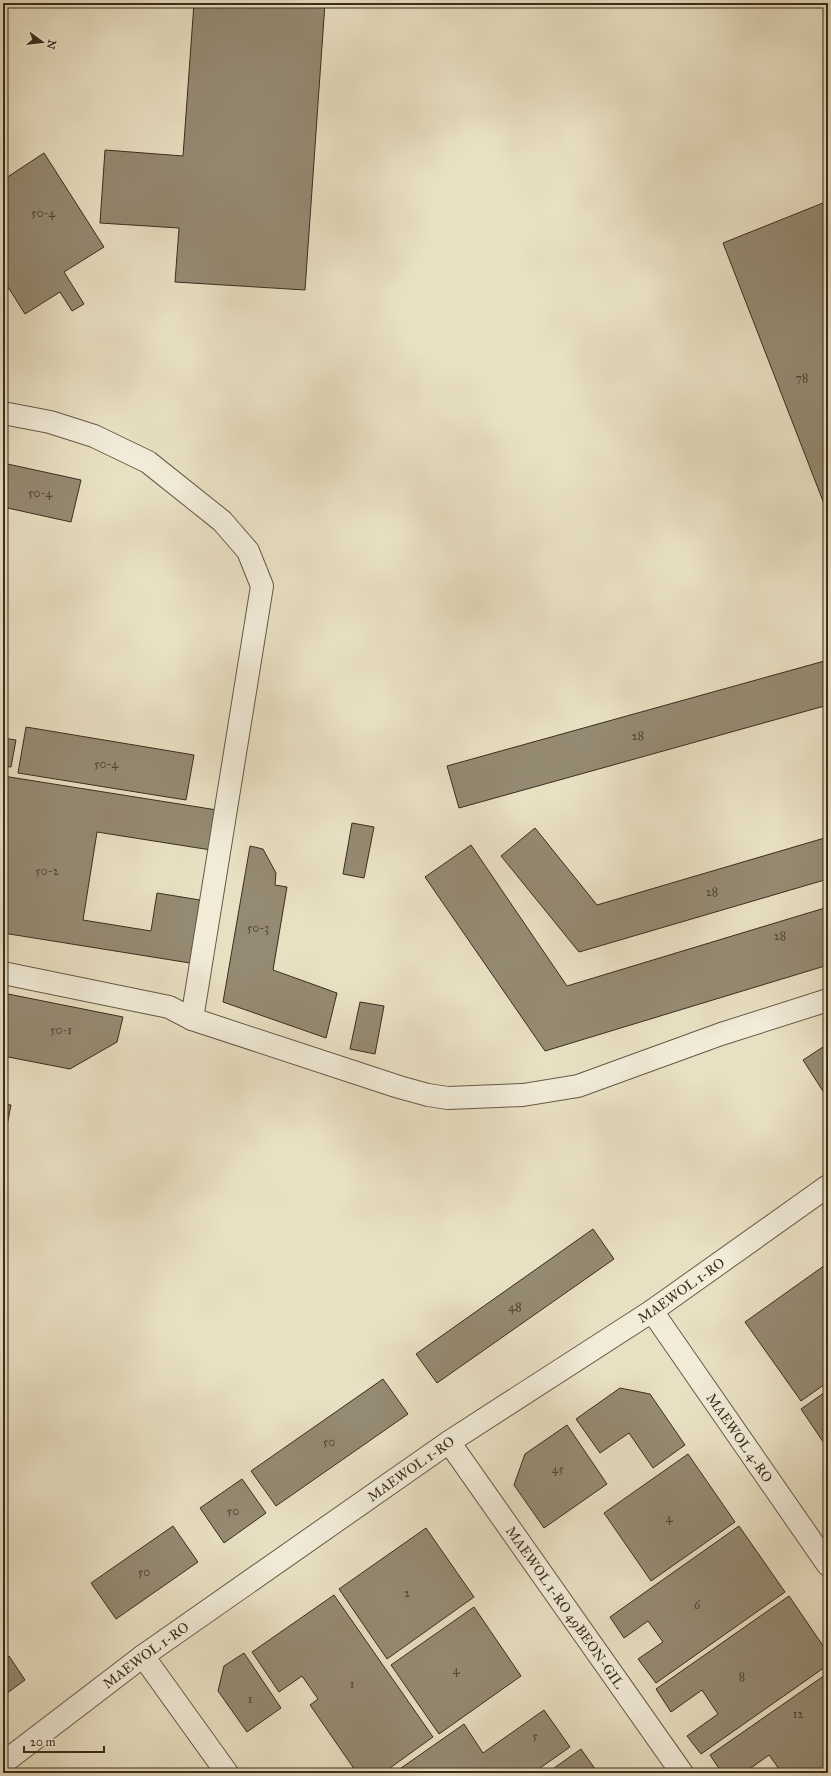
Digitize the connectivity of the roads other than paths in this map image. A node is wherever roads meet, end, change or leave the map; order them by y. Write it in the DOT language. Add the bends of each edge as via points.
graph roads {
  1 [pos="3,413"];
  2 [pos="3,973"];
  3 [pos="828,1000"];
  4 [pos="192,1019"];
  5 [pos="828,1186"];
  6 [pos="652,1311"];
  7 [pos="449,1442"];
  8 [pos="828,1565"];
  9 [pos="143,1656"];
  10 [pos="3,1763"];
  11 [pos="227,1773"];
  12 [pos="682,1773"];
  1 -- 4 [label="street" via="50,422 94,436 148,462 222,521 248,551 262,586"];
  2 -- 4 [label="street" via="169,1006"];
  3 -- 4 [label="street" via="721,1034 578,1086 523,1095 448,1098 428,1095"];
  5 -- 6 [label="street, MAEWOL 1-RO"];
  6 -- 7 [label="street, MAEWOL 1-RO"];
  6 -- 8 [label="street, MAEWOL 4-RO"];
  7 -- 9 [label="street, MAEWOL 1-RO"];
  7 -- 12 [label="street, MAEWOL 1-RO 49BEON-GIL"];
  9 -- 10 [label="street, MAEWOL 1-RO"];
  9 -- 11 [label="street"];
}
